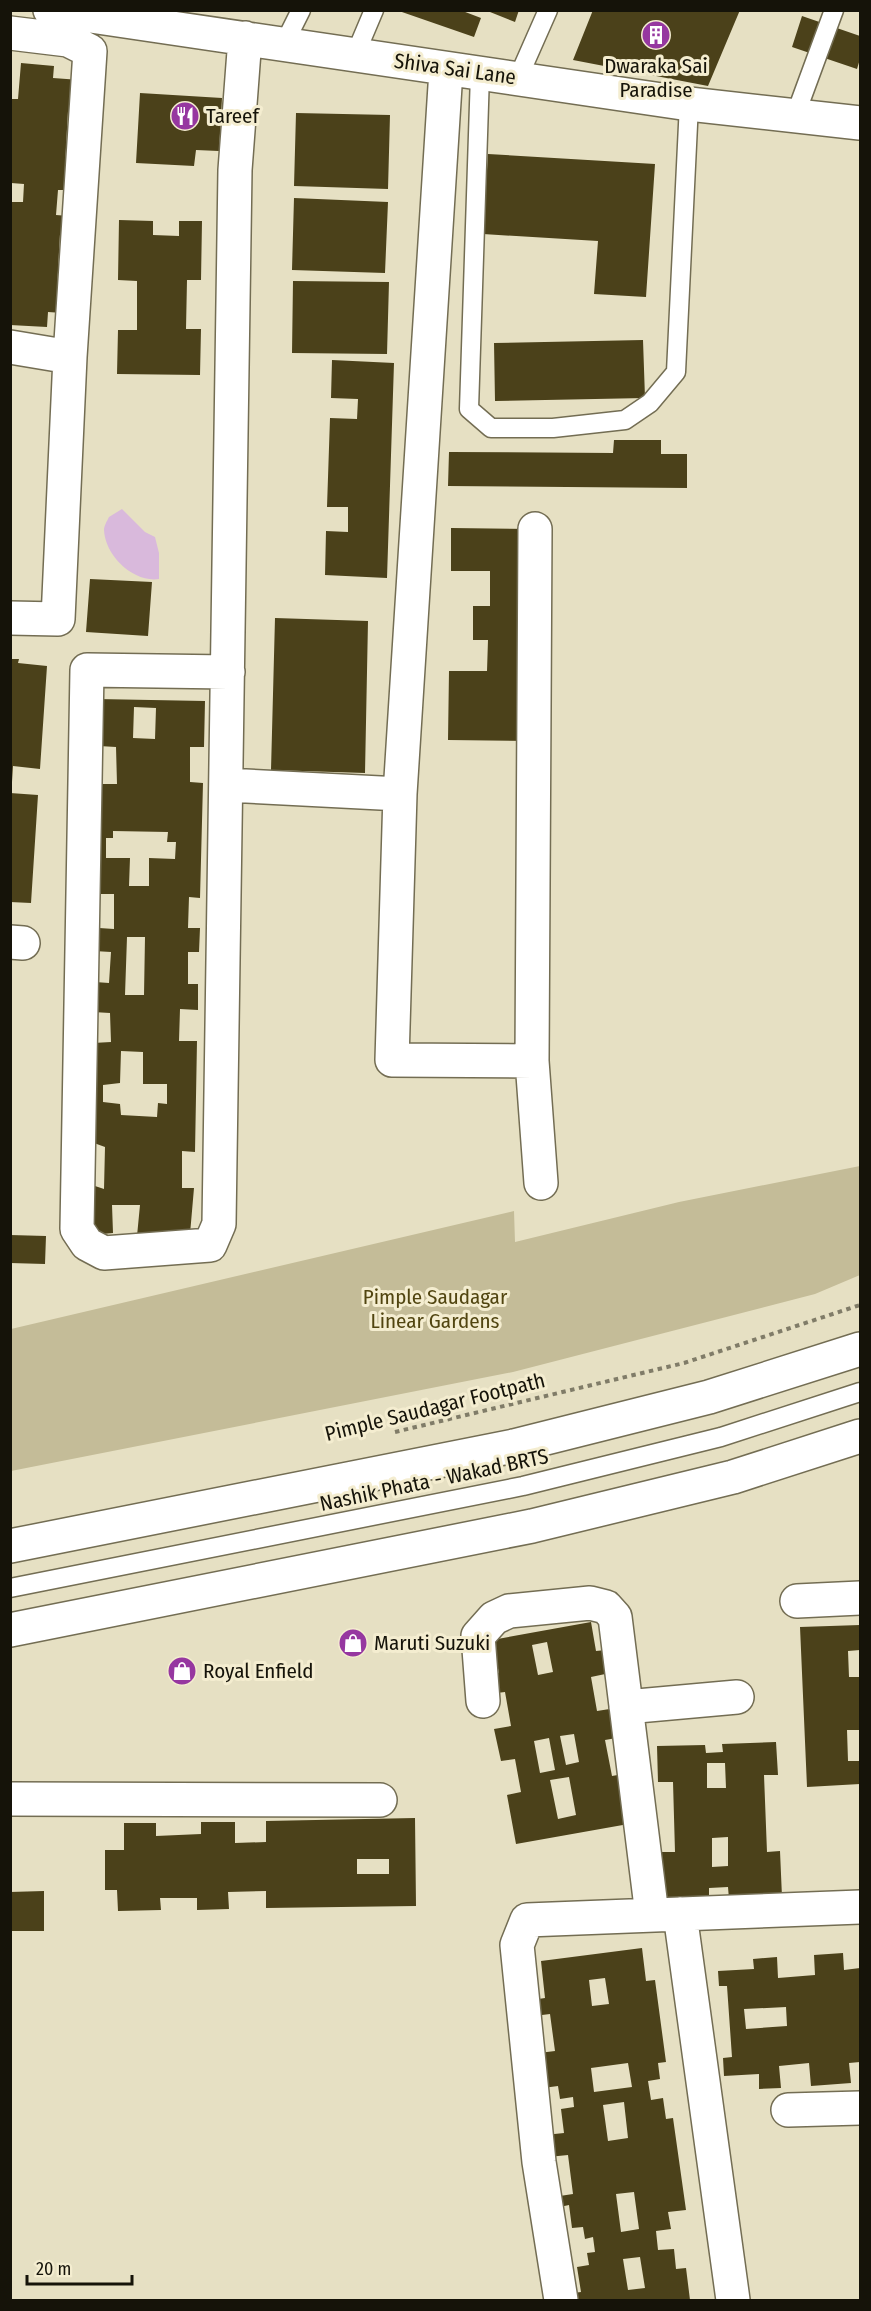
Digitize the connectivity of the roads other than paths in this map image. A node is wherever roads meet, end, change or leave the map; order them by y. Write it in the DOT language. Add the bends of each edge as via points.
graph roads {
  1 [pos="50,10"];
  2 [pos="301,10"];
  3 [pos="374,10"];
  4 [pos="548,10"];
  5 [pos="834,10"];
  6 [pos="87,13"];
  7 [pos="10,33"];
  8 [pos="245,38"];
  9 [pos="284,44"];
  10 [pos="355,55"];
  11 [pos="446,70"];
  12 [pos="480,74"];
  13 [pos="518,78"];
  14 [pos="689,104"];
  15 [pos="795,116"];
  16 [pos="861,123"];
  17 [pos="10,347"];
  18 [pos="70,357"];
  19 [pos="535,529"];
  20 [pos="10,618"];
  21 [pos="228,672"];
  22 [pos="226,785"];
  23 [pos="400,794"];
  24 [pos="532,1061"];
  25 [pos="541,1183"];
  26 [pos="861,1349"];
  27 [pos="861,1392"];
  28 [pos="861,1436"];
  29 [pos="10,1546"];
  30 [pos="10,1588"];
  31 [pos="861,1598"];
  32 [pos="797,1601"];
  33 [pos="10,1630"];
  34 [pos="737,1697"];
  35 [pos="483,1701"];
  36 [pos="626,1707"];
  37 [pos="10,1799"];
  38 [pos="380,1800"];
  39 [pos="861,1907"];
  40 [pos="666,1915"];
  41 [pos="861,2108"];
  42 [pos="788,2110"];
  43 [pos="561,2301"];
  44 [pos="733,2301"];
  1 -- 6 [label="street, Shiva Sai Lane"];
  2 -- 9 [label="lane"];
  3 -- 10 [label="lane"];
  4 -- 13 [label="lane"];
  5 -- 15 [label="lane"];
  6 -- 8 [label="street, Shiva Sai Lane"];
  7 -- 18 [label="street" via="68,40 90,51"];
  8 -- 9 [label="street, Shiva Sai Lane"];
  8 -- 21 [label="street" via="235,170"];
  9 -- 10 [label="street, Shiva Sai Lane"];
  10 -- 11 [label="street, Shiva Sai Lane"];
  11 -- 12 [label="street, Shiva Sai Lane"];
  11 -- 23 [label="street"];
  12 -- 13 [label="street, Shiva Sai Lane"];
  12 -- 14 [label="lane" via="469,409 491,428 553,428 625,420 650,403 676,372"];
  13 -- 14 [label="street, Shiva Sai Lane"];
  14 -- 15 [label="street, Shiva Sai Lane"];
  15 -- 16 [label="street, Shiva Sai Lane"];
  17 -- 18 [label="street"];
  18 -- 20 [label="street" via="58,619"];
  19 -- 24 [label="street"];
  21 -- 22 [label="street"];
  21 -- 22 [label="street" via="87,670 77,1229 87,1244 104,1253 210,1245 219,1224"];
  22 -- 23 [label="street"];
  23 -- 24 [label="street" via="392,1060"];
  24 -- 25 [label="street"];
  26 -- 29 [label="street" via="709,1397 514,1446"];
  27 -- 30 [label="lane, Nashik Phata - Wakad BRTS" via="721,1437 523,1486"];
  28 -- 33 [label="street" via="733,1477 532,1526"];
  31 -- 32 [label="street"];
  34 -- 36 [label="street"];
  35 -- 36 [label="street" via="478,1636 494,1618 508,1611 590,1603 606,1607 615,1617"];
  36 -- 40 [label="street"];
  37 -- 38 [label="street"];
  39 -- 40 [label="street"];
  40 -- 43 [label="street" via="527,1920 517,1945 539,2162"];
  40 -- 44 [label="street"];
  41 -- 42 [label="street"];
}
